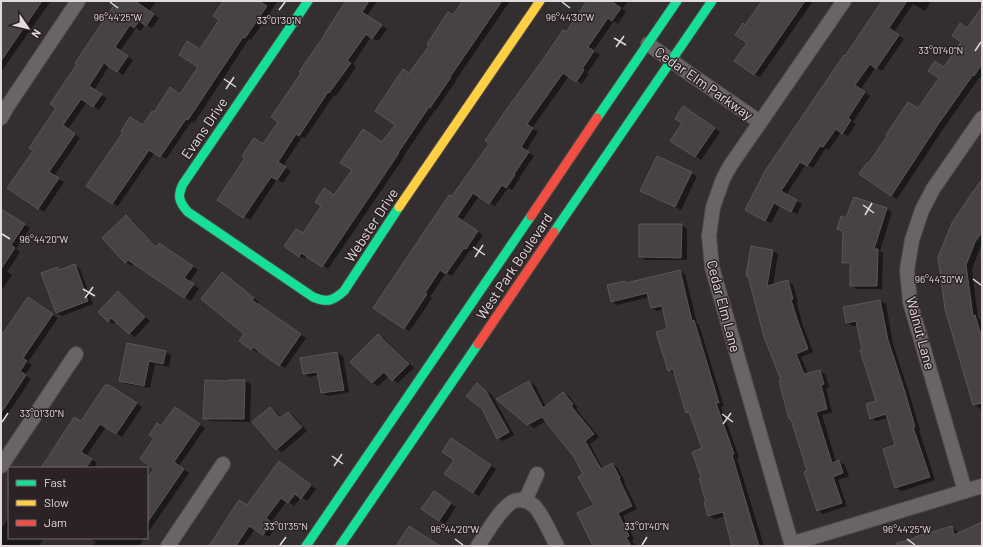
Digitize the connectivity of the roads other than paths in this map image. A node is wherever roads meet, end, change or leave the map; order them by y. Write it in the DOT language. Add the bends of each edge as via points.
graph roads {
  1 [pos="78,1"];
  2 [pos="308,1"];
  3 [pos="540,1"];
  4 [pos="677,1"];
  5 [pos="712,1"];
  6 [pos="844,1"];
  7 [pos="648,44"];
  8 [pos="672,60"];
  9 [pos="3,109"];
  10 [pos="982,118"];
  11 [pos="760,122"];
  12 [pos="179,192"];
  13 [pos="76,354"];
  14 [pos="223,464"];
  15 [pos="1,466"];
  16 [pos="537,474"];
  17 [pos="982,486"];
  18 [pos="966,492"];
  19 [pos="526,501"];
  20 [pos="792,545"];
  21 [pos="168,546"];
  22 [pos="306,546"];
  23 [pos="340,546"];
  24 [pos="478,546"];
  25 [pos="557,546"];
  1 -- 9 [label="street"];
  2 -- 12 [label="main road, Evans Drive"];
  3 -- 12 [label="main road, Webster Drive" via="337,298 329,302 313,298 188,212 179,200"];
  4 -- 7 [label="main road, West Park Boulevard"];
  5 -- 8 [label="main road, West Park Boulevard"];
  6 -- 11 [label="street, Cedar Elm Lane"];
  7 -- 8 [label="street, Cedar Elm Parkway"];
  7 -- 22 [label="main road, West Park Boulevard"];
  8 -- 11 [label="street, Cedar Elm Parkway"];
  8 -- 23 [label="main road, West Park Boulevard"];
  10 -- 18 [label="street, Walnut Lane" via="933,189 922,210 912,240 907,270 910,302"];
  11 -- 20 [label="street, Cedar Elm Lane" via="723,179 713,207 709,236 712,267"];
  13 -- 15 [label="street"];
  14 -- 21 [label="street"];
  16 -- 19 [label="street"];
  17 -- 18 [label="street"];
  18 -- 20 [label="street"];
  19 -- 24 [label="street" via="514,501 506,508"];
  19 -- 25 [label="street" via="540,513"];
}
